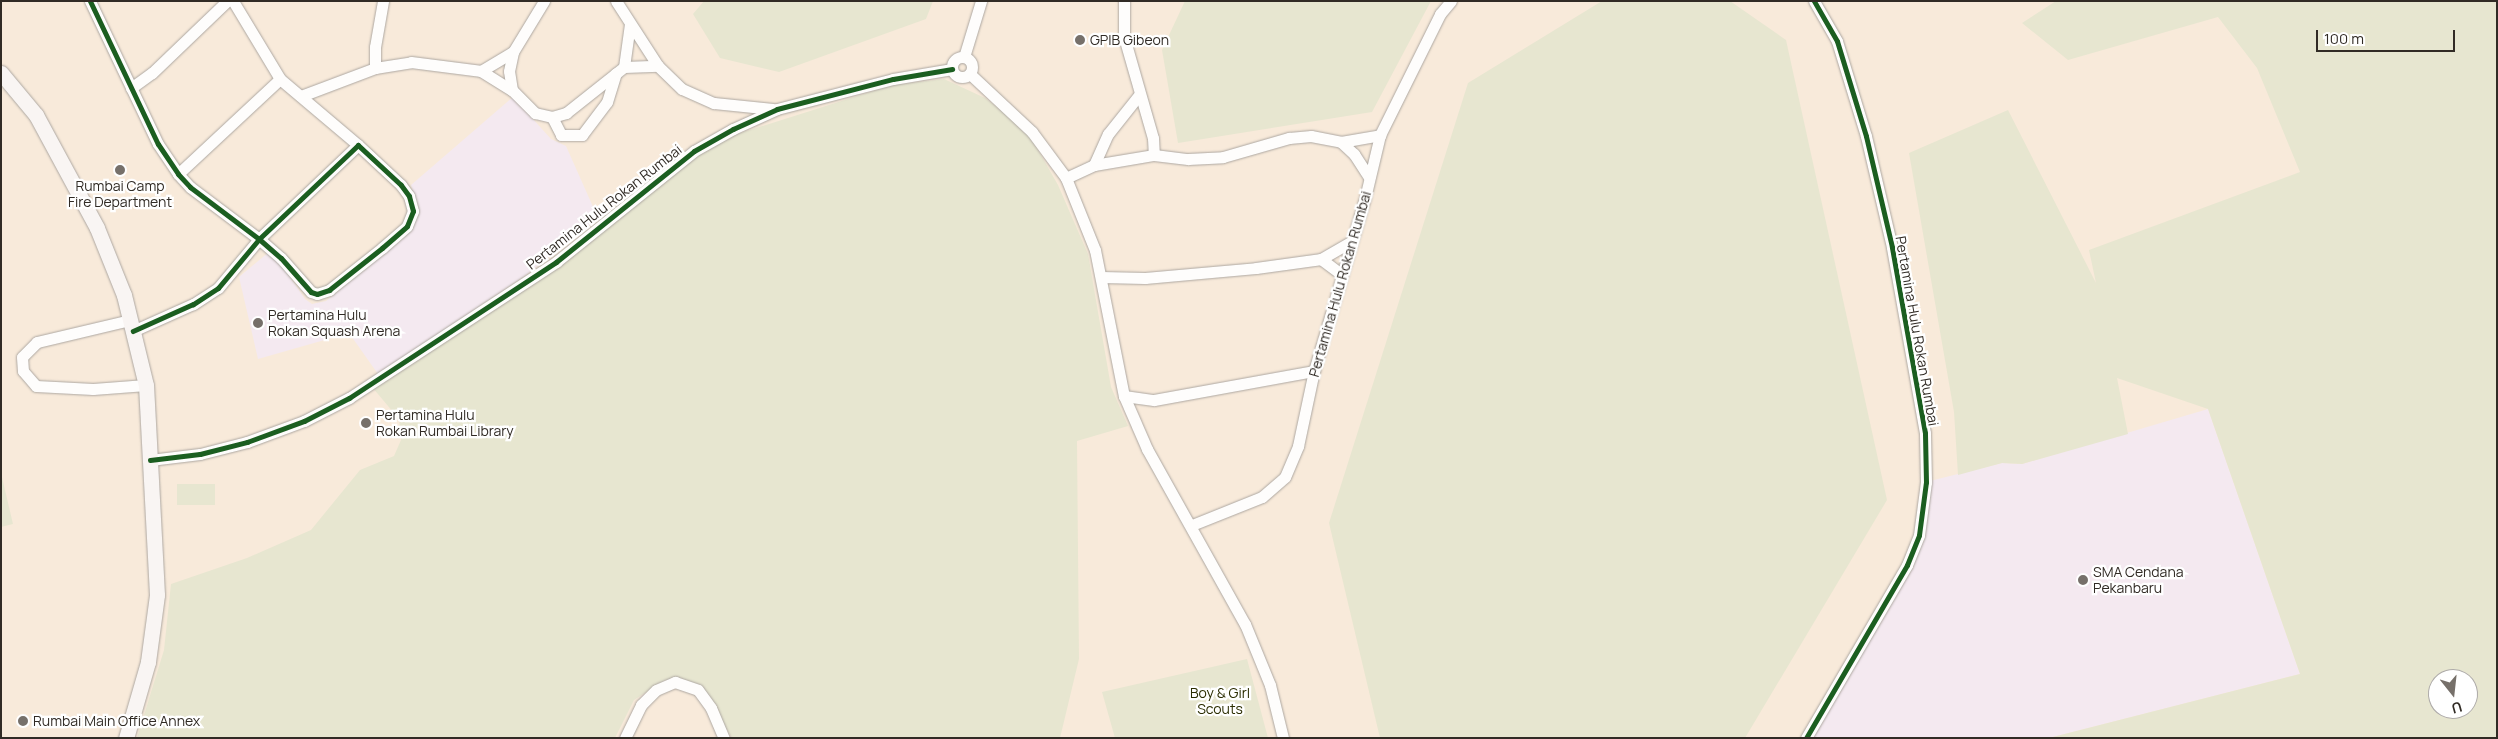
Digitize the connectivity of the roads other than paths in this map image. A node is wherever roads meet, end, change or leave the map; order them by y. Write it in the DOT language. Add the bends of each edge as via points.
graph roads {
  1 [pos="227,1"];
  2 [pos="233,1"];
  3 [pos="383,1"];
  4 [pos="544,1"];
  5 [pos="616,1"];
  6 [pos="981,1"];
  7 [pos="1124,1"];
  8 [pos="1451,1"];
  9 [pos="1814,1"];
  10 [pos="94,3"];
  11 [pos="630,24"];
  12 [pos="513,52"];
  13 [pos="964,57"];
  14 [pos="658,66"];
  15 [pos="375,68"];
  16 [pos="952,69"];
  17 [pos="620,70"];
  18 [pos="481,71"];
  19 [pos="1,74"];
  20 [pos="970,74"];
  21 [pos="280,79"];
  22 [pos="131,88"];
  23 [pos="512,90"];
  24 [pos="1139,95"];
  25 [pos="301,96"];
  26 [pos="777,109"];
  27 [pos="552,117"];
  28 [pos="1380,135"];
  29 [pos="1341,142"];
  30 [pos="358,145"];
  31 [pos="1154,155"];
  32 [pos="1094,165"];
  33 [pos="178,174"];
  34 [pos="1369,177"];
  35 [pos="1066,178"];
  36 [pos="259,239"];
  37 [pos="1350,242"];
  38 [pos="1321,259"];
  39 [pos="1342,275"];
  40 [pos="1101,277"];
  41 [pos="132,326"];
  42 [pos="1314,372"];
  43 [pos="146,386"];
  44 [pos="1124,396"];
  45 [pos="156,460"];
  46 [pos="1192,525"];
  47 [pos="126,738"];
  48 [pos="135,738"];
  49 [pos="625,738"];
  50 [pos="724,738"];
  51 [pos="1283,738"];
  52 [pos="1806,738"];
  1 -- 22 [label="street" via="152,73"];
  2 -- 21 [label="street"];
  3 -- 15 [label="street"];
  4 -- 12 [label="street"];
  5 -- 11 [label="street"];
  6 -- 13 [label="street"];
  7 -- 24 [label="street" via="1124,37"];
  8 -- 28 [label="street, Pertamina Hulu Rokan Rumbai" via="1440,14"];
  9 -- 52 [label="street, Pertamina Hulu Rokan Rumbai" via="1837,41 1866,136 1892,246 1925,433 1926,482 1919,534 1907,565"];
  10 -- 22 [label="street"];
  11 -- 14 [label="street"];
  11 -- 17 [label="street"];
  12 -- 18 [label="street"];
  12 -- 23 [label="street" via="509,71"];
  13 -- 16 [label="street" via="955,60"];
  13 -- 20 [label="street" via="972,64"];
  14 -- 17 [label="street"];
  14 -- 26 [label="street" via="682,90 714,102"];
  15 -- 18 [label="street" via="411,62"];
  15 -- 25 [label="street"];
  16 -- 20 [label="street" via="960,77"];
  16 -- 26 [label="street, Pertamina Hulu Rokan Rumbai" via="893,79"];
  17 -- 27 [label="street" via="566,113"];
  17 -- 27 [label="street" via="607,102 582,135 561,135"];
  18 -- 23 [label="street"];
  19 -- 41 [label="street" via="36,114 81,194 104,244"];
  20 -- 35 [label="street" via="1032,132"];
  21 -- 25 [label="street"];
  21 -- 33 [label="street"];
  22 -- 33 [label="street" via="158,144"];
  23 -- 27 [label="street" via="535,113"];
  24 -- 31 [label="street" via="1153,138"];
  24 -- 32 [label="street" via="1108,134"];
  25 -- 30 [label="street"];
  26 -- 45 [label="street, Pertamina Hulu Rokan Rumbai" via="694,150 556,262 349,398 304,421 247,442"];
  28 -- 29 [label="street"];
  28 -- 34 [label="street, Pertamina Hulu Rokan Rumbai"];
  29 -- 31 [label="street" via="1312,136 1289,138 1223,157 1188,159"];
  29 -- 34 [label="street" via="1354,154"];
  30 -- 36 [label="street"];
  30 -- 36 [label="street" via="393,176 409,196 413,211 407,226 335,285 318,294 311,292"];
  31 -- 32 [label="street"];
  32 -- 35 [label="street"];
  33 -- 36 [label="street" via="190,187"];
  34 -- 37 [label="street, Pertamina Hulu Rokan Rumbai" via="1361,215"];
  35 -- 40 [label="street" via="1083,215"];
  36 -- 41 [label="street" via="218,288 193,304"];
  37 -- 38 [label="street"];
  37 -- 39 [label="street, Pertamina Hulu Rokan Rumbai"];
  38 -- 39 [label="street"];
  38 -- 40 [label="street" via="1212,272"];
  39 -- 42 [label="street, Pertamina Hulu Rokan Rumbai"];
  40 -- 44 [label="street"];
  41 -- 43 [label="street"];
  41 -- 43 [label="street" via="37,342 22,356 23,371 36,386 93,389"];
  42 -- 44 [label="street" via="1154,400"];
  42 -- 46 [label="street, Pertamina Hulu Rokan Rumbai" via="1298,446 1285,477 1262,497"];
  43 -- 45 [label="street"];
  44 -- 46 [label="street" via="1147,449"];
  45 -- 47 [label="street" via="157,595 148,662"];
  45 -- 48 [label="street" via="167,570 164,613 157,662"];
  46 -- 51 [label="street" via="1258,653"];
  49 -- 50 [label="street" via="641,705 656,690 675,682 698,690 711,708"];
}
